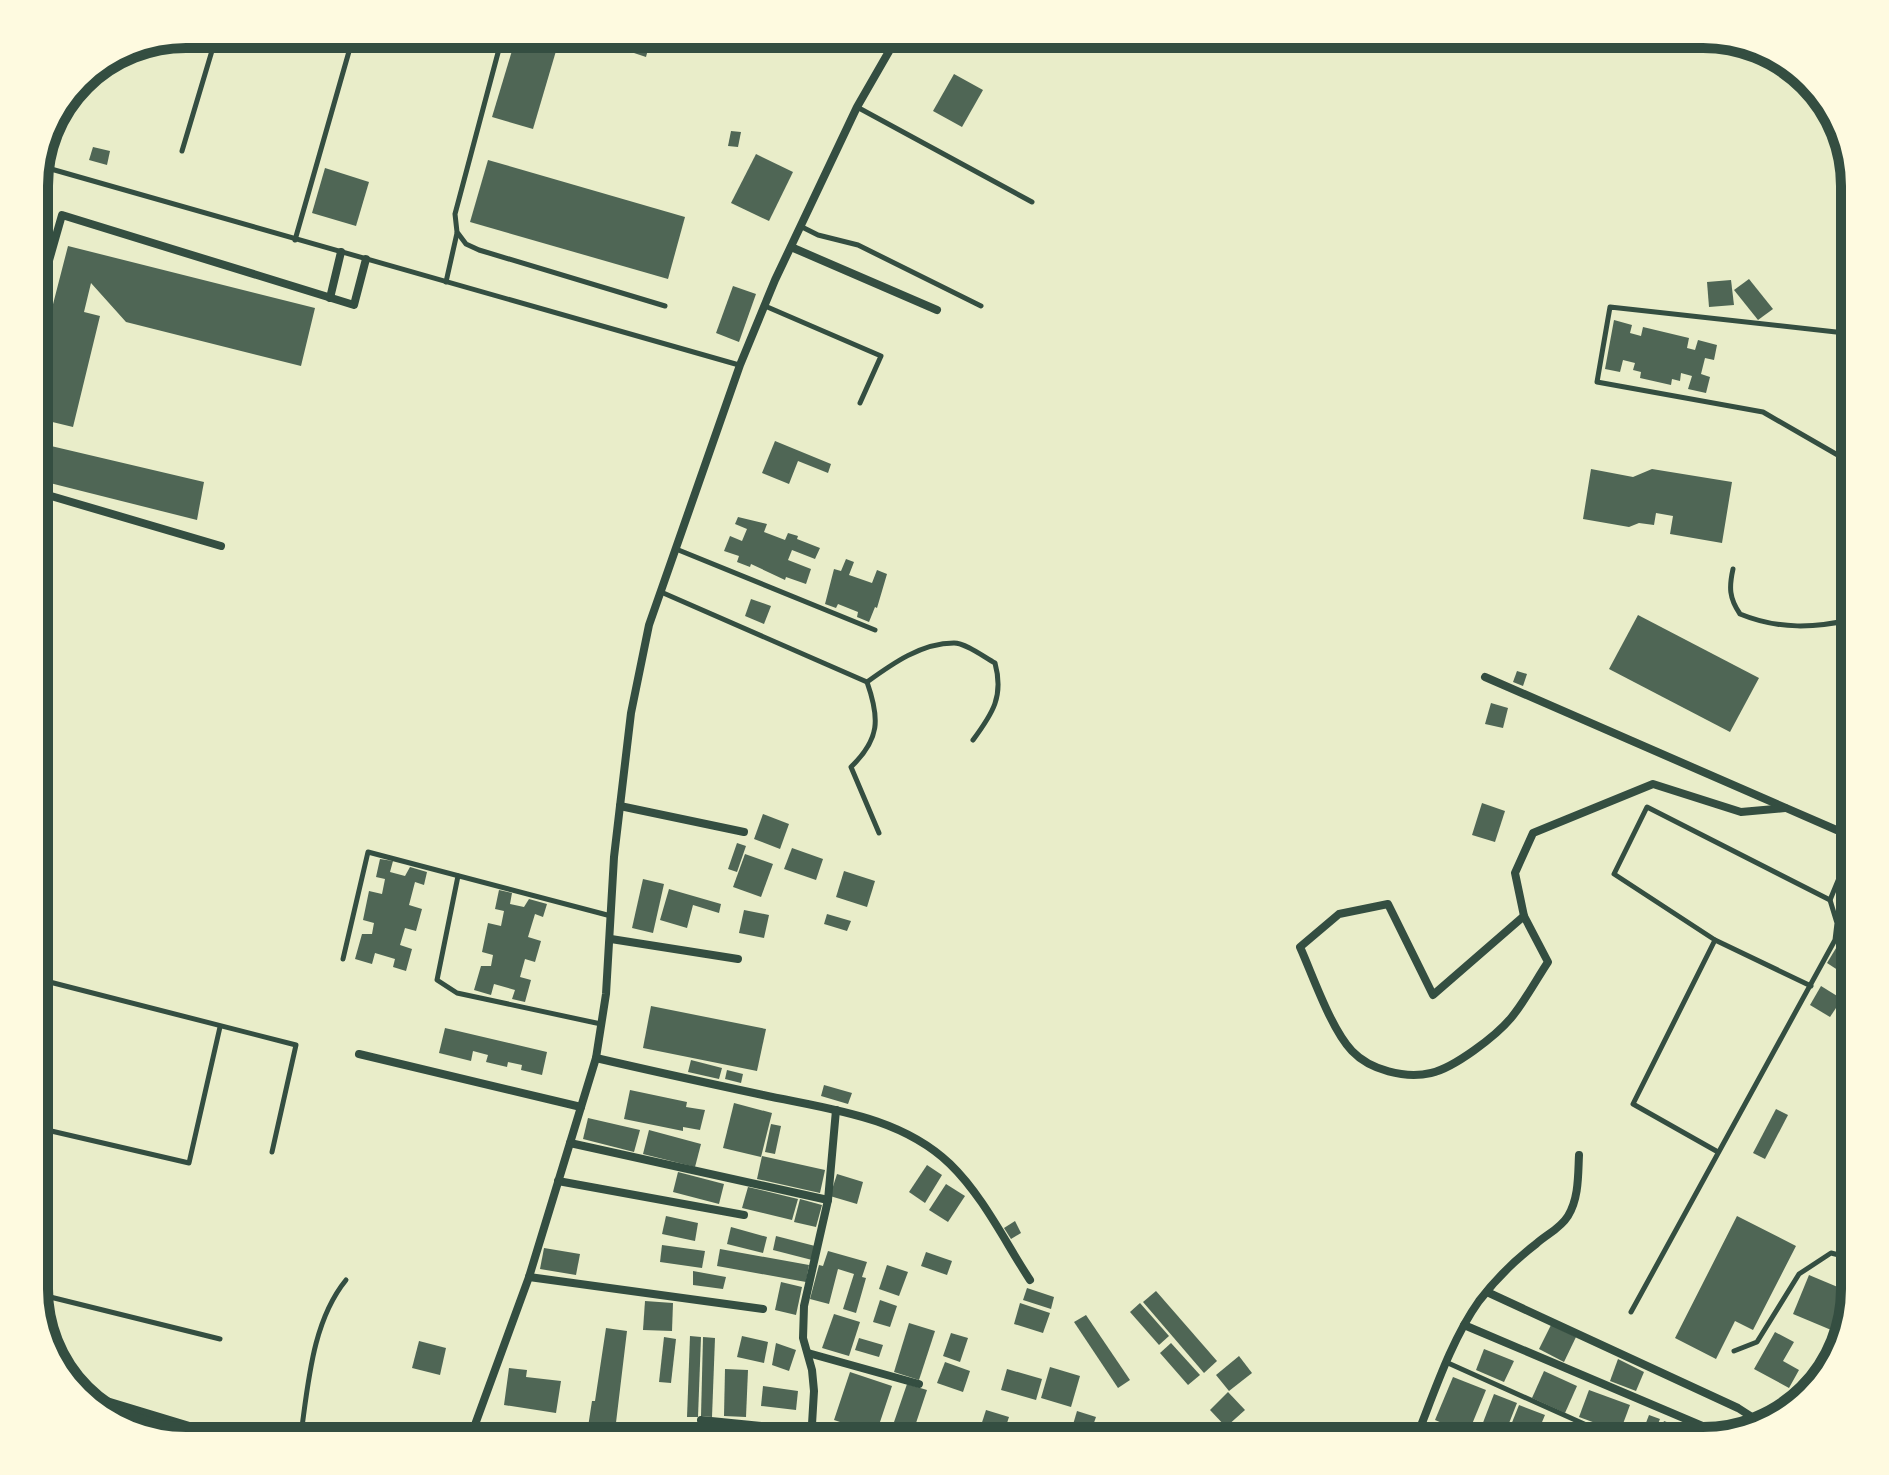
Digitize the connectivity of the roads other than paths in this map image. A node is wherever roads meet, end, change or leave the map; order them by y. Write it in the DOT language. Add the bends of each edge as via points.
graph roads {
  1 [pos="213,48"];
  2 [pos="350,48"];
  3 [pos="499,48"];
  4 [pos="890,48"];
  5 [pos="857,107"];
  6 [pos="182,151"];
  7 [pos="50,169"];
  8 [pos="1032,202"];
  9 [pos="800,226"];
  10 [pos="457,232"];
  11 [pos="295,240"];
  12 [pos="791,247"];
  13 [pos="341,252"];
  14 [pos="366,259"];
  15 [pos="48,264"];
  16 [pos="446,282"];
  17 [pos="330,298"];
  18 [pos="665,306"];
  19 [pos="764,306"];
  20 [pos="981,306"];
  21 [pos="937,310"];
  22 [pos="1841,333"];
  23 [pos="740,365"];
  24 [pos="860,403"];
  25 [pos="1841,457"];
  26 [pos="48,495"];
  27 [pos="221,546"];
  28 [pos="676,549"];
  29 [pos="1733,569"];
  30 [pos="660,592"];
  31 [pos="1841,622"];
  32 [pos="875,630"];
  33 [pos="1485,677"];
  34 [pos="867,682"];
  35 [pos="973,740"];
  36 [pos="620,806"];
  37 [pos="1785,808"];
  38 [pos="744,832"];
  39 [pos="1841,832"];
  40 [pos="879,833"];
  41 [pos="1841,873"];
  42 [pos="458,876"];
  43 [pos="1830,900"];
  44 [pos="612,916"];
  45 [pos="1524,916"];
  46 [pos="611,939"];
  47 [pos="1715,940"];
  48 [pos="343,959"];
  49 [pos="738,959"];
  50 [pos="48,982"];
  51 [pos="1811,986"];
  52 [pos="602,1024"];
  53 [pos="220,1027"];
  54 [pos="359,1054"];
  55 [pos="596,1058"];
  56 [pos="581,1107"];
  57 [pos="836,1110"];
  58 [pos="48,1130"];
  59 [pos="570,1143"];
  60 [pos="272,1152"];
  61 [pos="1718,1152"];
  62 [pos="1579,1155"];
  63 [pos="558,1181"];
  64 [pos="828,1200"];
  65 [pos="744,1215"];
  66 [pos="1841,1256"];
  67 [pos="529,1277"];
  68 [pos="346,1280"];
  69 [pos="1030,1280"];
  70 [pos="1487,1292"];
  71 [pos="48,1296"];
  72 [pos="763,1309"];
  73 [pos="1631,1312"];
  74 [pos="1464,1325"];
  75 [pos="220,1339"];
  76 [pos="1734,1351"];
  77 [pos="808,1353"];
  78 [pos="1448,1363"];
  79 [pos="919,1384"];
  80 [pos="121,1410"];
  81 [pos="1752,1417"];
  82 [pos="701,1420"];
  83 [pos="173,1426"];
  84 [pos="302,1427"];
  85 [pos="474,1427"];
  86 [pos="772,1427"];
  87 [pos="812,1427"];
  88 [pos="1421,1427"];
  89 [pos="1591,1427"];
  90 [pos="1705,1427"];
  1 -- 6 [label="lane"];
  2 -- 11 [label="lane"];
  3 -- 10 [label="lane" via="455,214"];
  4 -- 5 [label="street"];
  5 -- 8 [label="lane"];
  5 -- 9 [label="street"];
  7 -- 11 [label="lane"];
  9 -- 12 [label="street"];
  9 -- 20 [label="lane" via="858,245"];
  10 -- 16 [label="lane"];
  10 -- 18 [label="lane" via="466,244 491,255"];
  11 -- 13 [label="lane"];
  12 -- 19 [label="street"];
  12 -- 21 [label="street"];
  13 -- 14 [label="lane"];
  13 -- 17 [label="street"];
  14 -- 16 [label="lane"];
  14 -- 17 [label="street" via="354,305"];
  15 -- 17 [label="street" via="62,215"];
  16 -- 23 [label="lane"];
  19 -- 23 [label="street"];
  19 -- 24 [label="lane" via="881,356"];
  22 -- 25 [label="lane" via="1610,307 1597,382 1763,412"];
  23 -- 28 [label="street"];
  26 -- 27 [label="street"];
  28 -- 30 [label="street"];
  28 -- 32 [label="lane"];
  29 -- 31 [label="lane" via="1729,590 1740,614 1799,627"];
  30 -- 34 [label="lane"];
  30 -- 36 [label="street" via="640,661"];
  33 -- 37 [label="street"];
  34 -- 35 [label="lane" via="897,660 956,643 995,663 1000,683 992,715"];
  34 -- 40 [label="lane" via="877,711 869,749 851,767"];
  36 -- 38 [label="street"];
  36 -- 44 [label="street"];
  37 -- 39 [label="street"];
  37 -- 45 [label="street" via="1741,812 1653,784 1533,833 1515,873"];
  41 -- 43 [label="lane"];
  42 -- 44 [label="lane"];
  42 -- 48 [label="lane" via="368,852"];
  42 -- 52 [label="lane" via="437,980 457,993"];
  43 -- 47 [label="lane" via="1647,807 1614,874"];
  43 -- 51 [label="lane" via="1837,923 1835,940"];
  44 -- 46 [label="street"];
  45 -- 45 [label="street" via="1548,962 1511,1019 1475,1051 1431,1073 1370,1066 1352,1051 1300,947 1339,914 1388,904 1433,995"];
  46 -- 49 [label="street"];
  46 -- 52 [label="street"];
  47 -- 51 [label="lane"];
  47 -- 61 [label="lane" via="1633,1104"];
  50 -- 53 [label="lane"];
  51 -- 61 [label="lane"];
  52 -- 55 [label="street"];
  53 -- 58 [label="lane" via="189,1163"];
  53 -- 60 [label="lane" via="296,1045"];
  54 -- 56 [label="street"];
  55 -- 56 [label="street"];
  55 -- 57 [label="street"];
  56 -- 59 [label="street"];
  57 -- 64 [label="street"];
  57 -- 69 [label="street" via="897,1129 951,1165"];
  59 -- 63 [label="street"];
  59 -- 64 [label="street"];
  61 -- 73 [label="lane"];
  62 -- 70 [label="street" via="1570,1214"];
  63 -- 65 [label="street"];
  63 -- 67 [label="street"];
  64 -- 77 [label="street" via="804,1306"];
  66 -- 76 [label="lane" via="1831,1253 1799,1274 1757,1342"];
  67 -- 72 [label="street"];
  67 -- 85 [label="street"];
  68 -- 84 [label="lane" via="324,1316"];
  70 -- 74 [label="street"];
  70 -- 81 [label="street"];
  71 -- 75 [label="lane"];
  74 -- 78 [label="street"];
  74 -- 90 [label="street"];
  77 -- 79 [label="street"];
  77 -- 87 [label="street"];
  78 -- 88 [label="street"];
  78 -- 89 [label="lane"];
  80 -- 83 [label="highway"];
  82 -- 86 [label="street"];
}
